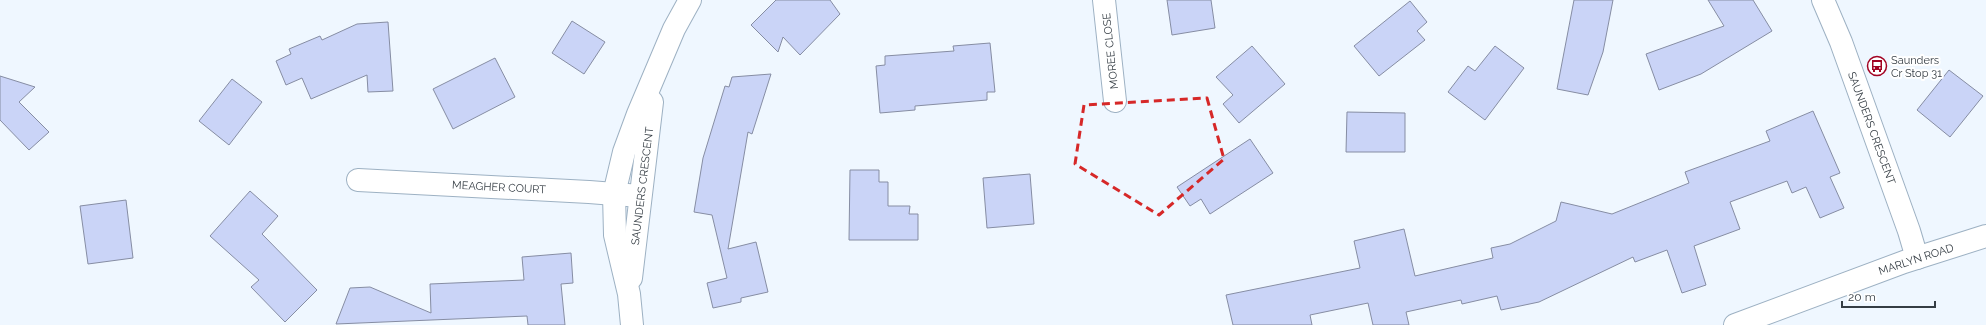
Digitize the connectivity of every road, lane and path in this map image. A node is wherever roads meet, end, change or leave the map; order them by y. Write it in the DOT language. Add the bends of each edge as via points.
graph roads {
  1 [pos="690,0"];
  2 [pos="1104,0"];
  3 [pos="1824,0"];
  4 [pos="655,78"];
  5 [pos="1115,101"];
  6 [pos="358,180"];
  7 [pos="614,194"];
  8 [pos="640,196"];
  9 [pos="1986,236"];
  10 [pos="1917,258"];
  11 [pos="629,294"];
  12 [pos="632,325"];
  13 [pos="1735,325"];
  1 -- 4 [label="street, SAUNDERS CRESCENT" via="674,29"];
  2 -- 5 [label="street, MOREE CLOSE"];
  3 -- 10 [label="street, SAUNDERS CRESCENT" via="1910,231"];
  4 -- 7 [label="street, SAUNDERS CRESCENT" via="624,152"];
  4 -- 8 [label="street, SAUNDERS CRESCENT"];
  6 -- 7 [label="street, MEAGHER COURT"];
  7 -- 8 [label="street, MEAGHER COURT"];
  7 -- 11 [label="street, SAUNDERS CRESCENT" via="615,235"];
  8 -- 11 [label="street, SAUNDERS CRESCENT"];
  9 -- 10 [label="street, MARLYN ROAD"];
  10 -- 13 [label="street, MARLYN ROAD"];
  11 -- 12 [label="street, SAUNDERS CRESCENT"];
}
